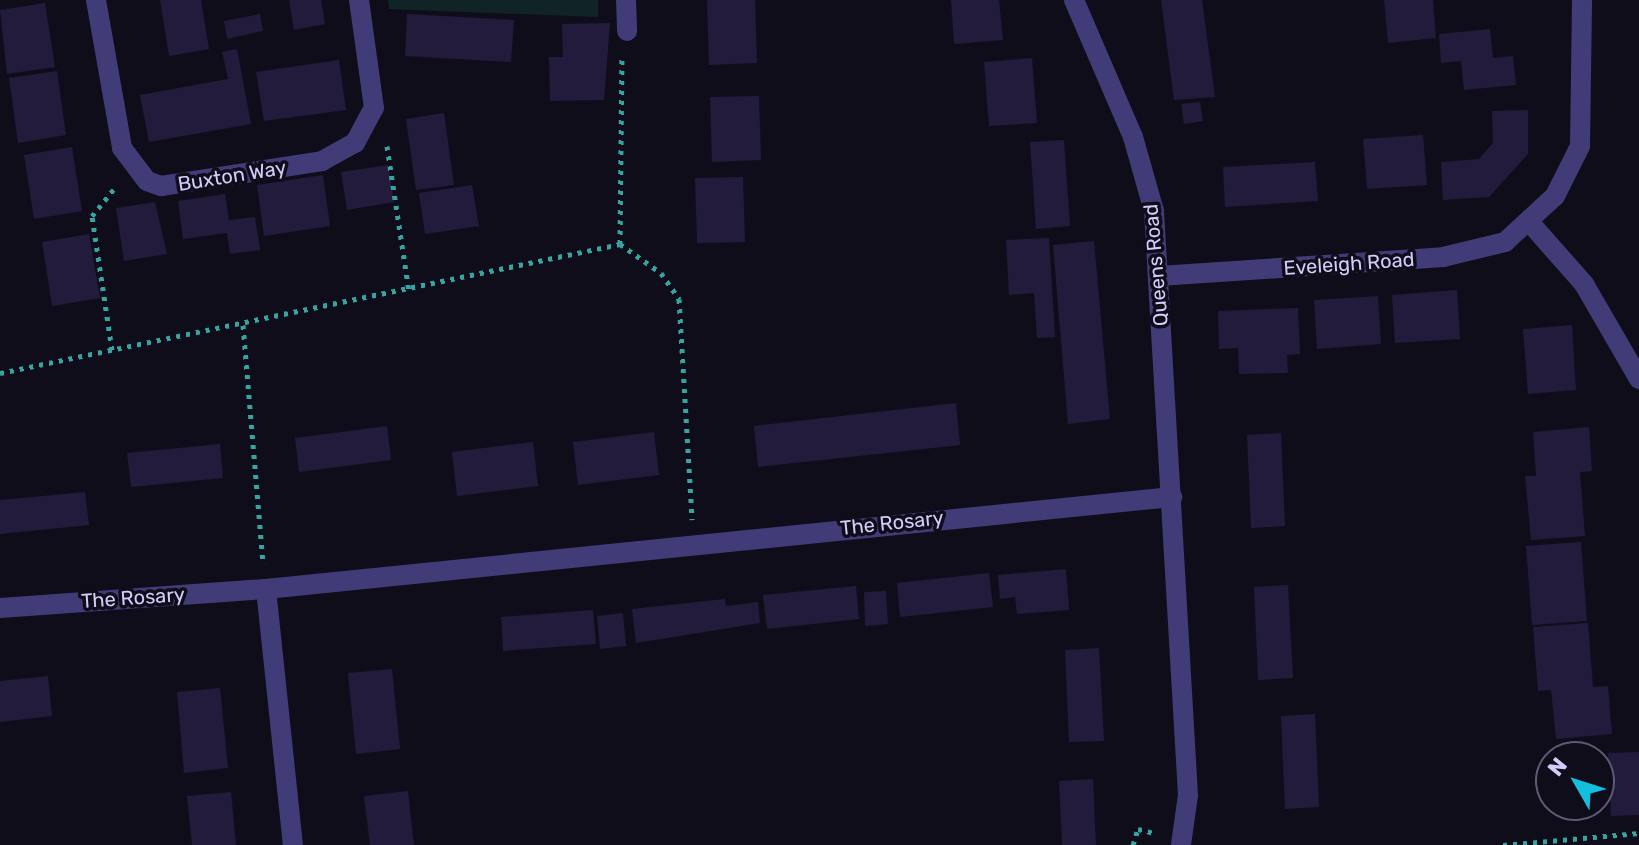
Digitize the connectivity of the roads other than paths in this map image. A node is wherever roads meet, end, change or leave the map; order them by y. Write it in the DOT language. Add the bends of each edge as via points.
graph roads {
  1 [pos="96,0"];
  2 [pos="359,0"];
  3 [pos="626,0"];
  4 [pos="1074,0"];
  5 [pos="1582,0"];
  6 [pos="627,31"];
  7 [pos="1532,225"];
  8 [pos="1159,276"];
  9 [pos="1639,379"];
  10 [pos="1172,497"];
  11 [pos="266,589"];
  12 [pos="0,608"];
  13 [pos="1188,843"];
  14 [pos="293,845"];
  1 -- 2 [label="street, Buxton Way" via="122,148 132,166 161,186 322,161 355,143 374,108"];
  3 -- 6 [label="street"];
  4 -- 8 [label="street, Queens Road" via="1148,184"];
  5 -- 7 [label="street, Eveleigh Road" via="1580,146 1572,170"];
  7 -- 8 [label="street, Eveleigh Road" via="1474,254"];
  7 -- 9 [label="street" via="1584,284"];
  8 -- 10 [label="street, Queens Road"];
  10 -- 11 [label="street, The Rosary"];
  10 -- 13 [label="street"];
  11 -- 12 [label="street, The Rosary"];
  11 -- 14 [label="street"];
}
